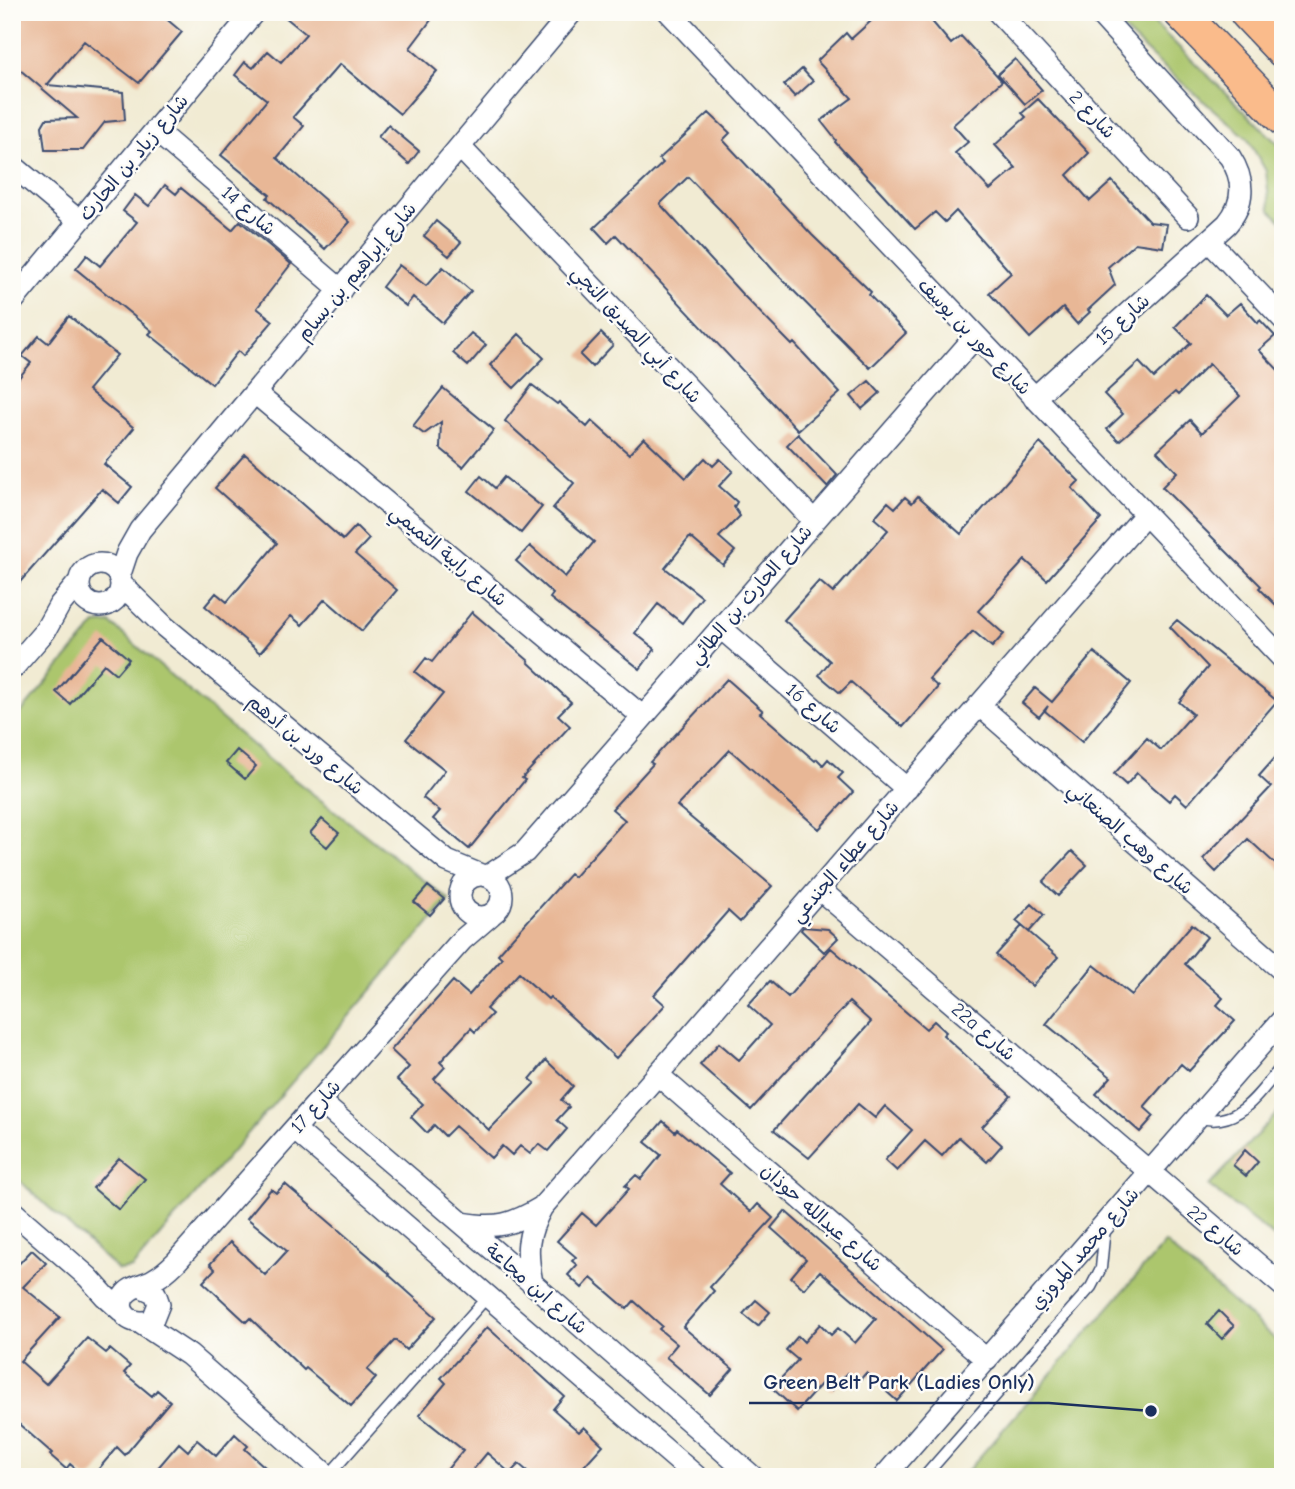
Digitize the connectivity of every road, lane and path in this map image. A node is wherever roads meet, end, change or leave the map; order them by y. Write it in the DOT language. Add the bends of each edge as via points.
graph roads {
  1 [pos="572,12"];
  2 [pos="669,12"];
  3 [pos="998,12"];
  4 [pos="1098,12"];
  5 [pos="1180,12"];
  6 [pos="1249,12"];
  7 [pos="242,17"];
  8 [pos="1283,48"];
  9 [pos="1283,119"];
  10 [pos="156,131"];
  11 [pos="460,147"];
  12 [pos="12,166"];
  13 [pos="1188,217"];
  14 [pos="79,221"];
  15 [pos="1209,240"];
  16 [pos="341,290"];
  17 [pos="12,302"];
  18 [pos="1283,319"];
  19 [pos="975,337"];
  20 [pos="255,393"];
  21 [pos="1034,398"];
  22 [pos="1145,514"];
  23 [pos="814,522"];
  24 [pos="140,530"];
  25 [pos="99,564"];
  26 [pos="120,581"];
  27 [pos="79,582"];
  28 [pos="102,605"];
  29 [pos="165,627"];
  30 [pos="721,628"];
  31 [pos="45,631"];
  32 [pos="1283,659"];
  33 [pos="12,669"];
  34 [pos="979,705"];
  35 [pos="643,717"];
  36 [pos="907,789"];
  37 [pos="525,852"];
  38 [pos="447,861"];
  39 [pos="484,875"];
  40 [pos="819,889"];
  41 [pos="503,895"];
  42 [pos="462,898"];
  43 [pos="491,915"];
  44 [pos="454,949"];
  45 [pos="1283,971"];
  46 [pos="1283,1019"];
  47 [pos="1283,1065"];
  48 [pos="658,1075"];
  49 [pos="319,1101"];
  50 [pos="1197,1117"];
  51 [pos="294,1129"];
  52 [pos="1148,1173"];
  53 [pos="542,1207"];
  54 [pos="12,1211"];
  55 [pos="462,1223"];
  56 [pos="1105,1223"];
  57 [pos="176,1262"];
  58 [pos="88,1277"];
  59 [pos="532,1283"];
  60 [pos="1283,1286"];
  61 [pos="137,1287"];
  62 [pos="488,1296"];
  63 [pos="159,1306"];
  64 [pos="133,1318"];
  65 [pos="189,1355"];
  66 [pos="987,1360"];
  67 [pos="328,1476"];
  68 [pos="697,1477"];
  69 [pos="753,1477"];
  70 [pos="884,1477"];
  71 [pos="924,1477"];
  1 -- 11 [label="street, شارع إبراهيم بن بسام"];
  2 -- 19 [label="street, شارع حور بن يوسف"];
  3 -- 13 [label="street, شارع 2"];
  4 -- 15 [label="street, شارع 15" via="1238,170 1239,205"];
  5 -- 9 [label="main road"];
  6 -- 8 [label="highway"];
  7 -- 10 [label="street, شارع زياد بن الحارث"];
  10 -- 14 [label="street, شارع زياد بن الحارث"];
  10 -- 16 [label="street, شارع 14"];
  11 -- 16 [label="street, شارع إبراهيم بن بسام"];
  11 -- 23 [label="street, شارع أبي الصديق النجي"];
  12 -- 14 [label="street"];
  14 -- 17 [label="street, شارع زياد بن الحارث"];
  15 -- 18 [label="street"];
  15 -- 21 [label="street, شارع 15"];
  16 -- 20 [label="street, شارع إبراهيم بن بسام"];
  19 -- 21 [label="street, شارع حور بن يوسف"];
  19 -- 23 [label="street, شارع الحارث بن الطائي"];
  20 -- 24 [label="street, شارع إبراهيم بن بسام"];
  20 -- 35 [label="street, شارع رابية التميمي"];
  21 -- 22 [label="street, شارع حور بن يوسف"];
  22 -- 32 [label="street, شارع حور بن يوسف"];
  22 -- 34 [label="street, شارع عطاء الجندعي"];
  23 -- 30 [label="street, شارع الحارث بن الطائي"];
  24 -- 25 [label="street, شارع إبراهيم بن بسام"];
  24 -- 26 [label="street, شارع إبراهيم بن بسام" via="127,552"];
  25 -- 26 [label="street" via="115,570"];
  25 -- 27 [label="street" via="85,569"];
  26 -- 28 [label="street" via="120,592"];
  26 -- 29 [label="street, شارع ورد بن أدهم"];
  27 -- 28 [label="street" via="82,597"];
  27 -- 31 [label="street"];
  28 -- 29 [label="street, شارع ورد بن أدهم" via="135,612"];
  28 -- 31 [label="street" via="69,616"];
  29 -- 38 [label="street, شارع ورد بن أدهم"];
  30 -- 35 [label="street, شارع الحارث بن الطائي"];
  30 -- 36 [label="street, شارع 16"];
  31 -- 33 [label="street"];
  34 -- 36 [label="street, شارع عطاء الجندعي"];
  34 -- 45 [label="street, شارع وهب الصنعاني"];
  35 -- 37 [label="street, شارع الحارث بن الطائي"];
  36 -- 40 [label="street, شارع عطاء الجندعي"];
  37 -- 39 [label="street, شارع الحارث بن الطائي"];
  37 -- 41 [label="street, شارع الحارث بن الطائي"];
  38 -- 39 [label="street, شارع ورد بن أدهم"];
  38 -- 42 [label="street, شارع ورد بن أدهم"];
  39 -- 41 [label="street" via="498,883"];
  39 -- 42 [label="street" via="469,879"];
  40 -- 48 [label="street, شارع عطاء الجندعي"];
  40 -- 52 [label="street, 22a شارع"];
  41 -- 43 [label="street"];
  42 -- 43 [label="street" via="472,915"];
  42 -- 44 [label="street, شارع 17" via="461,928"];
  43 -- 44 [label="street, شارع 17"];
  44 -- 49 [label="street, شارع 17"];
  46 -- 50 [label="street, شارع محمد المروزي"];
  47 -- 50 [label="lane" via="1236,1115 1218,1121"];
  48 -- 53 [label="street, شارع عطاء الجندعي"];
  48 -- 66 [label="street, شارع عبدالله حوذان"];
  49 -- 51 [label="street, شارع 17"];
  49 -- 55 [label="street, شارع ابن مجاعة"];
  50 -- 52 [label="street, شارع محمد المروزي"];
  51 -- 57 [label="street, شارع 17"];
  51 -- 62 [label="street, شارع ابن مجاعة"];
  52 -- 56 [label="street, شارع محمد المروزي"];
  52 -- 60 [label="street, شارع 22"];
  53 -- 55 [label="street, شارع عطاء الجندعي" via="501,1226"];
  53 -- 59 [label="street, شارع عطاء الجندعي" via="528,1240"];
  54 -- 58 [label="street"];
  55 -- 59 [label="street, شارع ابن مجاعة"];
  56 -- 66 [label="street, شارع محمد المروزي"];
  56 -- 71 [label="lane" via="1104,1258 1097,1278"];
  57 -- 61 [label="street, شارع 17"];
  57 -- 63 [label="street, شارع 17"];
  58 -- 61 [label="street" via="110,1286"];
  58 -- 64 [label="street"];
  59 -- 69 [label="street, شارع ابن مجاعة"];
  61 -- 63 [label="street" via="155,1293"];
  61 -- 64 [label="street" via="122,1301"];
  62 -- 67 [label="lane"];
  62 -- 68 [label="street, شارع ابن مجاعة"];
  63 -- 64 [label="street" via="153,1319"];
  63 -- 65 [label="street"];
  64 -- 65 [label="street"];
  65 -- 67 [label="street"];
  66 -- 70 [label="street, شارع محمد المروزي"];
}
